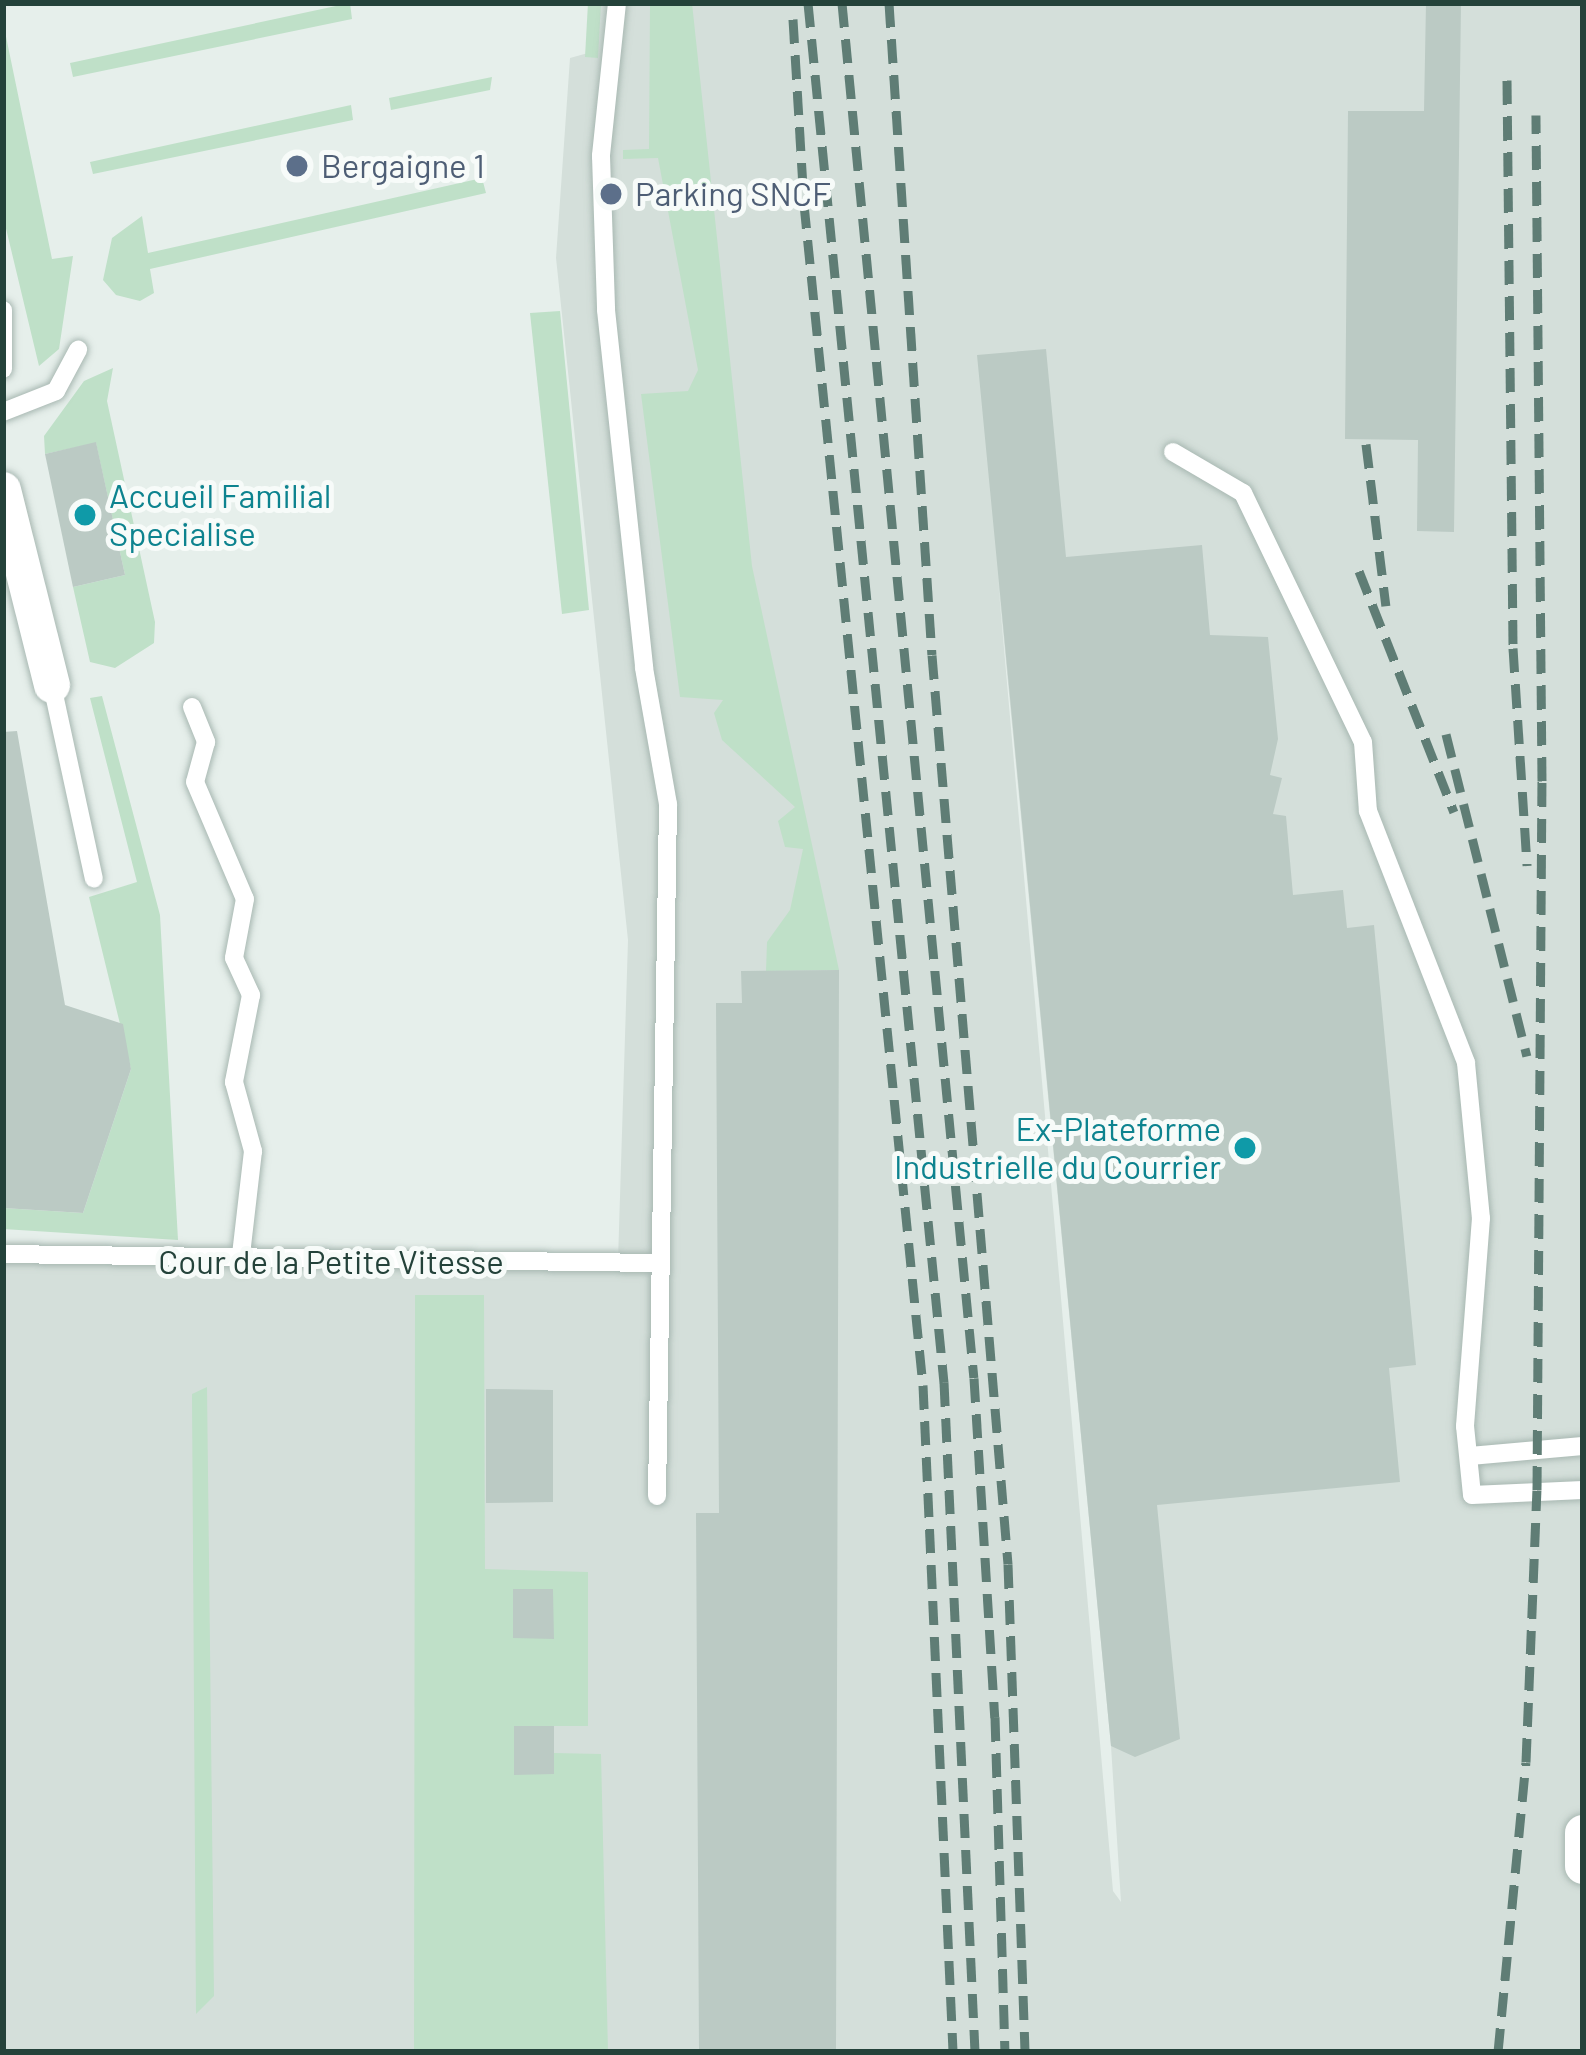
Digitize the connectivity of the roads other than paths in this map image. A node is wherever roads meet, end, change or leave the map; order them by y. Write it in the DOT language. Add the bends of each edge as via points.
graph roads {
  1 [pos="616,3"];
  2 [pos="3,310"];
  3 [pos="78,350"];
  4 [pos="3,369"];
  5 [pos="3,412"];
  6 [pos="1173,452"];
  7 [pos="3,490"];
  8 [pos="52,685"];
  9 [pos="192,707"];
  10 [pos="94,879"];
  11 [pos="3,1254"];
  12 [pos="240,1262"];
  13 [pos="659,1263"];
  14 [pos="1583,1446"];
  15 [pos="1470,1456"];
  16 [pos="1583,1490"];
  17 [pos="657,1496"];
  18 [pos="1583,1833"];
  19 [pos="1583,1866"];
  1 -- 13 [label="lane" via="601,156 606,310 644,668 668,805"];
  2 -- 4 [label="lane"];
  3 -- 5 [label="lane" via="56,392"];
  6 -- 15 [label="lane" via="1243,493 1353,722 1371,769 1368,811 1466,1063 1481,1218 1465,1426"];
  7 -- 8 [label="street"];
  8 -- 10 [label="lane"];
  9 -- 12 [label="lane" via="206,742 195,782 244,899 234,958 250,995 234,1082 253,1151"];
  11 -- 12 [label="lane, Cour de la Petite Vitesse"];
  12 -- 13 [label="lane, Cour de la Petite Vitesse"];
  13 -- 17 [label="lane"];
  14 -- 15 [label="lane"];
  15 -- 16 [label="lane" via="1472,1495"];
  18 -- 19 [label="street"];
}
